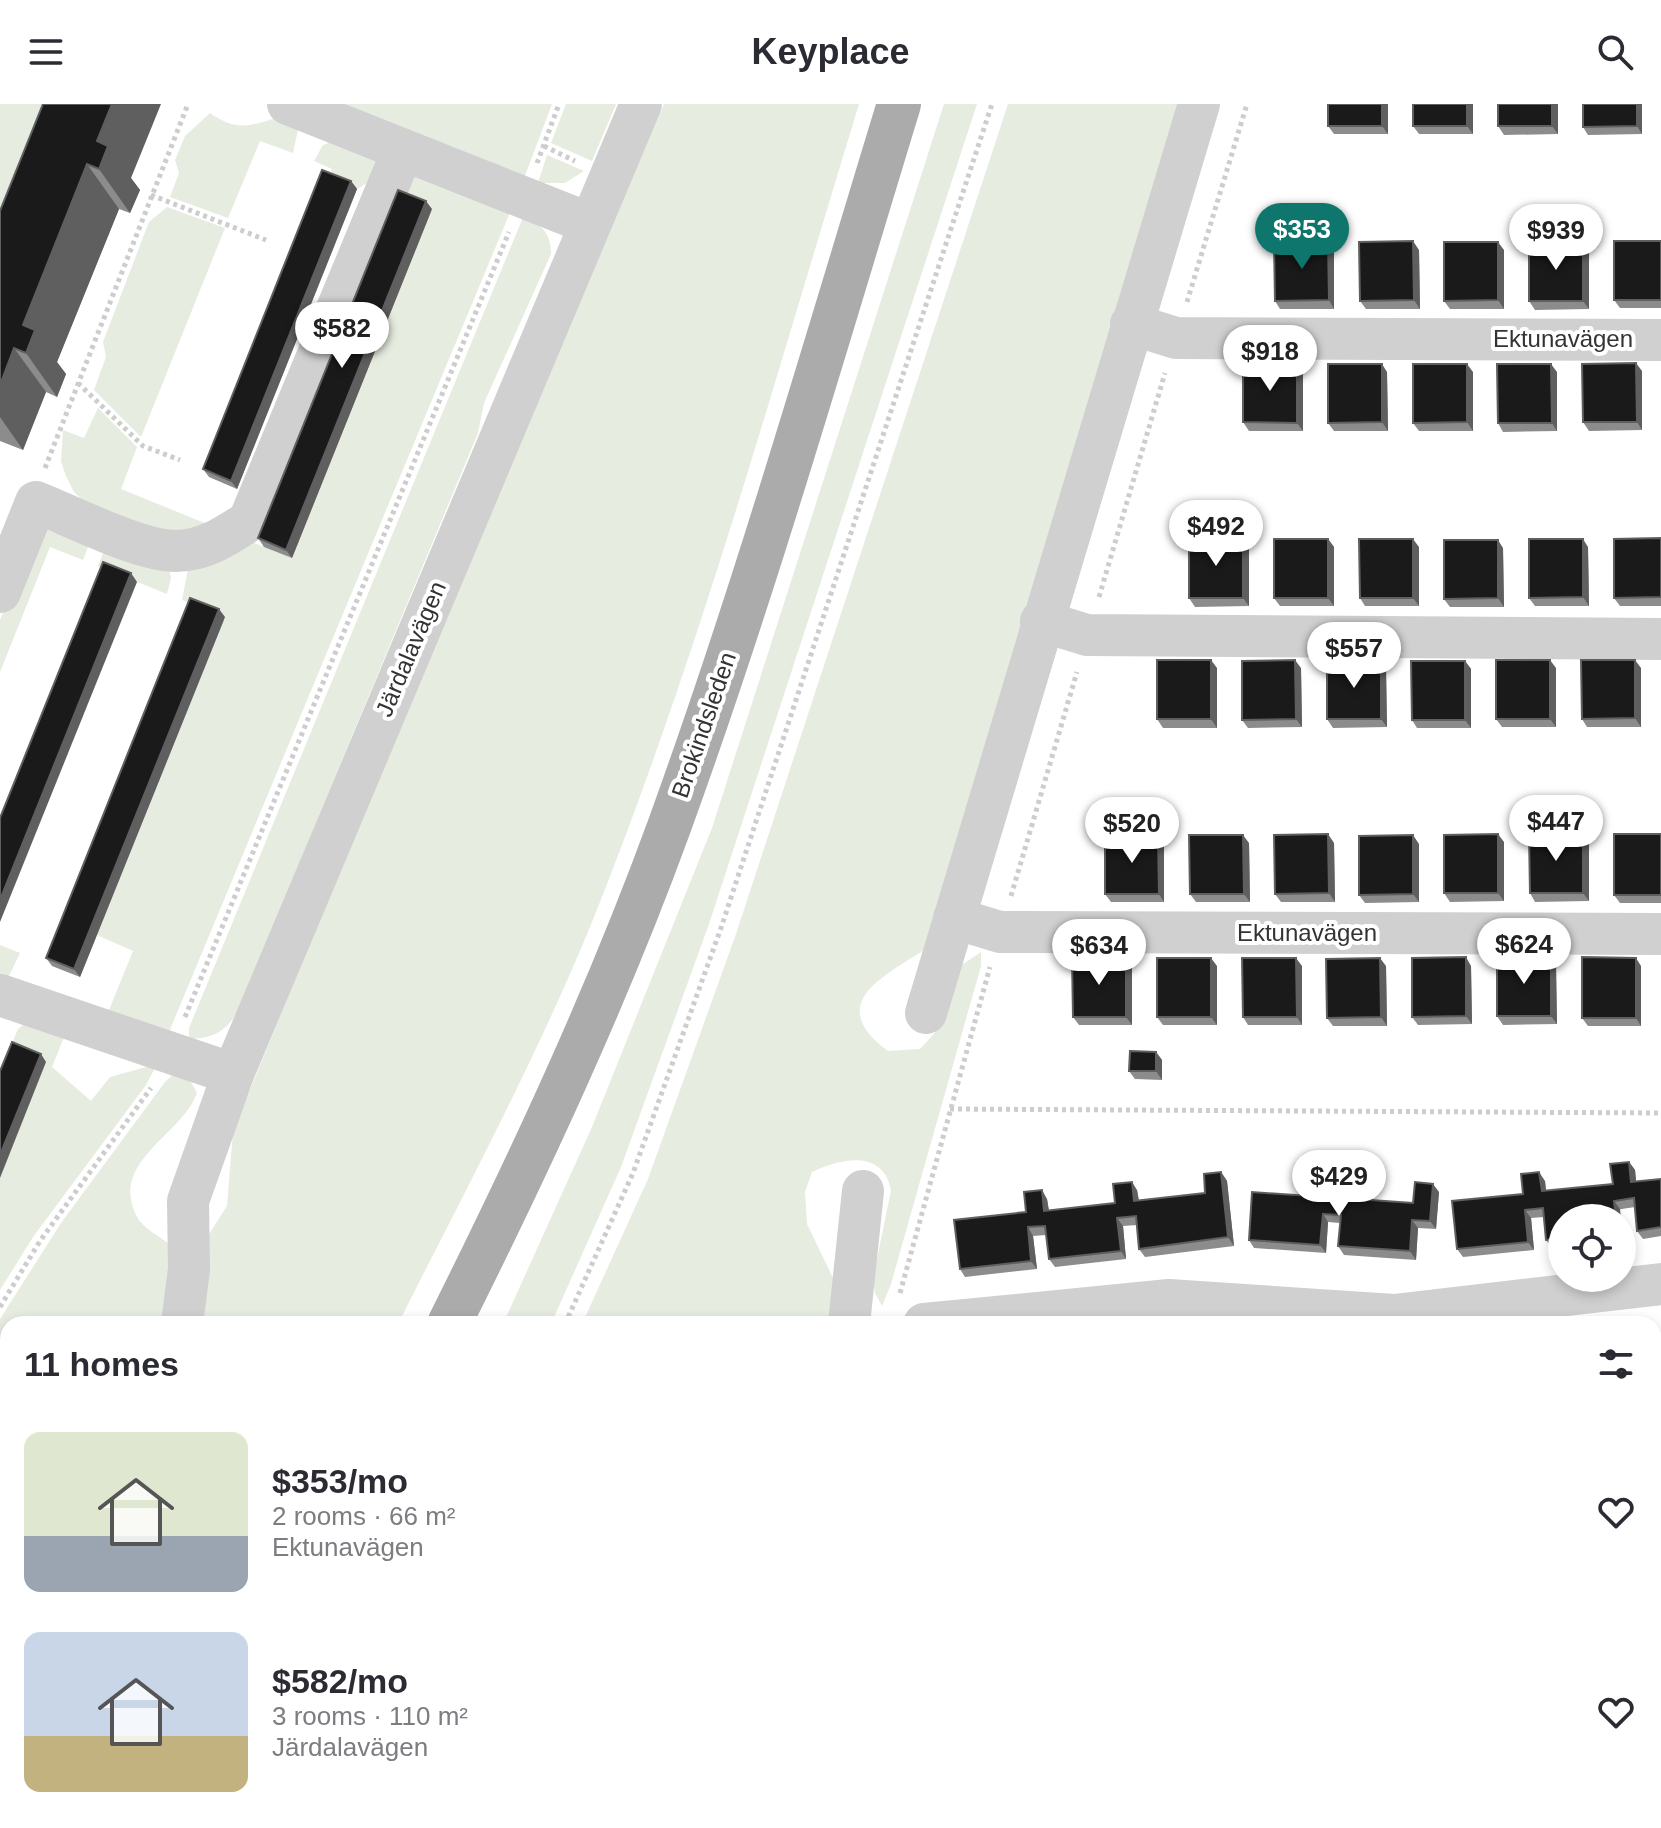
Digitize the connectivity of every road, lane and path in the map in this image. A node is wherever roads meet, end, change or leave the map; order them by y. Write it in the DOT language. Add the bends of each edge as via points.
graph roads {
  1 [pos="188,104"];
  2 [pos="288,104"];
  3 [pos="559,104"];
  4 [pos="641,104"];
  5 [pos="899,104"];
  6 [pos="992,104"];
  7 [pos="1199,104"];
  8 [pos="1247,104"];
  9 [pos="403,150"];
  10 [pos="151,195"];
  11 [pos="523,197"];
  12 [pos="588,223"];
  13 [pos="266,240"];
  14 [pos="1131,324"];
  15 [pos="1176,338"];
  16 [pos="1661,340"];
  17 [pos="78,383"];
  18 [pos="180,460"];
  19 [pos="36,502"];
  20 [pos="0,592"];
  21 [pos="1041,621"];
  22 [pos="1087,635"];
  23 [pos="1661,639"];
  24 [pos="954,918"];
  25 [pos="1000,932"];
  26 [pos="1661,934"];
  27 [pos="0,995"];
  28 [pos="926,1013"];
  29 [pos="170,1052"];
  30 [pos="233,1074"];
  31 [pos="950,1109"];
  32 [pos="1661,1113"];
  33 [pos="863,1191"];
  34 [pos="1661,1284"];
  35 [pos="0,1307"];
  36 [pos="912,1310"];
  37 [pos="183,1316"];
  38 [pos="453,1316"];
  39 [pos="569,1316"];
  40 [pos="850,1316"];
  1 -- 10 [label="path"];
  2 -- 9 [label="street"];
  3 -- 11 [label="path"];
  4 -- 12 [label="street, Järdalavägen"];
  5 -- 38 [label="main road, Brokindsleden" via="734,638 668,829 601,997"];
  6 -- 39 [label="path" via="721,928 633,1173"];
  7 -- 14 [label="street"];
  8 -- 15 [label="path"];
  9 -- 11 [label="street"];
  9 -- 19 [label="street" via="249,521 219,541 175,551 151,547"];
  10 -- 13 [label="path"];
  10 -- 17 [label="path"];
  11 -- 12 [label="street"];
  11 -- 29 [label="path"];
  12 -- 30 [label="street, Järdalavägen"];
  14 -- 15 [label="street, Ektunavägen"];
  14 -- 21 [label="street"];
  15 -- 16 [label="street, Ektunavägen"];
  15 -- 22 [label="path"];
  17 -- 18 [label="path" via="143,446"];
  17 -- 19 [label="path" via="50,450"];
  19 -- 20 [label="street"];
  21 -- 22 [label="street"];
  21 -- 24 [label="street"];
  22 -- 23 [label="street"];
  22 -- 25 [label="path"];
  24 -- 25 [label="street, Ektunavägen"];
  24 -- 28 [label="street"];
  25 -- 26 [label="street, Ektunavägen"];
  25 -- 31 [label="path"];
  27 -- 29 [label="street"];
  29 -- 30 [label="street"];
  29 -- 35 [label="path" via="150,1091 40,1241"];
  30 -- 37 [label="street, Järdalavägen" via="188,1201"];
  31 -- 32 [label="path"];
  31 -- 36 [label="path"];
  33 -- 40 [label="street"];
  34 -- 36 [label="street" via="1394,1315 1169,1300"];
}
